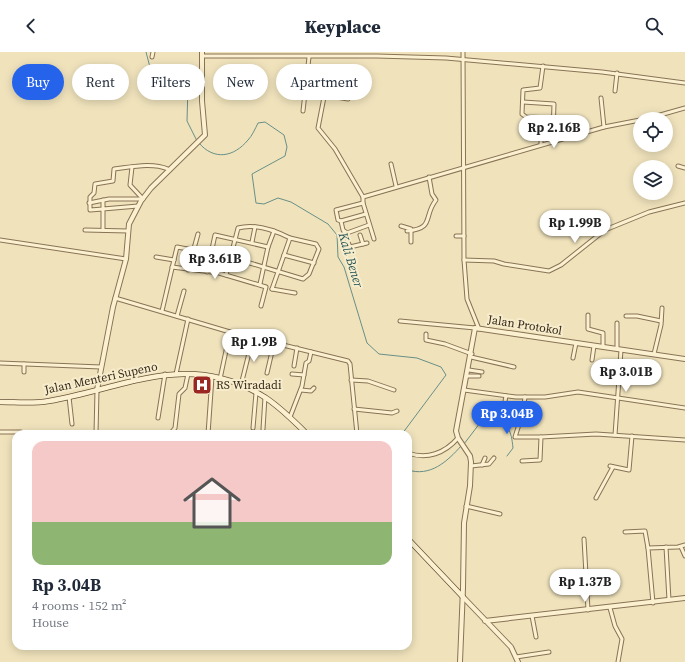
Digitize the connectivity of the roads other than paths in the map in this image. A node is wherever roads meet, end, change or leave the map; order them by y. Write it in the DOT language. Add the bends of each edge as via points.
graph roads {
  1 [pos="153,52"];
  2 [pos="463,52"];
  3 [pos="202,54"];
  4 [pos="214,54"];
  5 [pos="239,54"];
  6 [pos="152,57"];
  7 [pos="309,57"];
  8 [pos="462,60"];
  9 [pos="542,66"];
  10 [pos="617,73"];
  11 [pos="685,83"];
  12 [pos="616,91"];
  13 [pos="601,98"];
  14 [pos="324,100"];
  15 [pos="522,102"];
  16 [pos="685,108"];
  17 [pos="303,111"];
  18 [pos="671,112"];
  19 [pos="553,118"];
  20 [pos="633,121"];
  21 [pos="604,127"];
  22 [pos="541,144"];
  23 [pos="391,164"];
  24 [pos="464,166"];
  25 [pos="678,166"];
  26 [pos="132,167"];
  27 [pos="685,168"];
  28 [pos="168,169"];
  29 [pos="429,176"];
  30 [pos="396,186"];
  31 [pos="363,197"];
  32 [pos="142,199"];
  33 [pos="103,200"];
  34 [pos="89,203"];
  35 [pos="363,203"];
  36 [pos="685,203"];
  37 [pos="138,206"];
  38 [pos="103,209"];
  39 [pos="366,214"];
  40 [pos="341,221"];
  41 [pos="369,225"];
  42 [pos="401,226"];
  43 [pos="255,228"];
  44 [pos="85,230"];
  45 [pos="103,230"];
  46 [pos="128,231"];
  47 [pos="274,231"];
  48 [pos="412,231"];
  49 [pos="344,232"];
  50 [pos="407,232"];
  51 [pos="198,234"];
  52 [pos="360,235"];
  53 [pos="456,236"];
  54 [pos="464,236"];
  55 [pos="234,238"];
  56 [pos="290,238"];
  57 [pos="374,239"];
  58 [pos="0,240"];
  59 [pos="178,241"];
  60 [pos="252,242"];
  61 [pos="412,242"];
  62 [pos="177,247"];
  63 [pos="268,247"];
  64 [pos="194,251"];
  65 [pos="210,253"];
  66 [pos="284,255"];
  67 [pos="156,257"];
  68 [pos="230,257"];
  69 [pos="126,258"];
  70 [pos="174,260"];
  71 [pos="464,260"];
  72 [pos="314,263"];
  73 [pos="264,266"];
  74 [pos="172,267"];
  75 [pos="188,270"];
  76 [pos="278,270"];
  77 [pos="207,272"];
  78 [pos="226,275"];
  79 [pos="260,284"];
  80 [pos="266,287"];
  81 [pos="272,289"];
  82 [pos="184,291"];
  83 [pos="295,293"];
  84 [pos="115,298"];
  85 [pos="262,306"];
  86 [pos="662,308"];
  87 [pos="162,311"];
  88 [pos="588,315"];
  89 [pos="177,316"];
  90 [pos="626,316"];
  91 [pos="188,320"];
  92 [pos="400,321"];
  93 [pos="661,321"];
  94 [pos="617,323"];
  95 [pos="477,328"];
  96 [pos="230,332"];
  97 [pos="426,334"];
  98 [pos="253,337"];
  99 [pos="274,343"];
  100 [pos="576,343"];
  101 [pos="594,346"];
  102 [pos="603,347"];
  103 [pos="297,348"];
  104 [pos="619,349"];
  105 [pos="311,352"];
  106 [pos="654,354"];
  107 [pos="471,356"];
  108 [pos="573,358"];
  109 [pos="685,359"];
  110 [pos="592,360"];
  111 [pos="0,363"];
  112 [pos="24,364"];
  113 [pos="294,366"];
  114 [pos="100,367"];
  115 [pos="514,367"];
  116 [pos="468,370"];
  117 [pos="24,372"];
  118 [pos="267,372"];
  119 [pos="482,372"];
  120 [pos="165,374"];
  121 [pos="176,374"];
  122 [pos="188,374"];
  123 [pos="292,374"];
  124 [pos="304,375"];
  125 [pos="467,376"];
  126 [pos="479,376"];
  127 [pos="212,377"];
  128 [pos="220,379"];
  129 [pos="351,380"];
  130 [pos="241,385"];
  131 [pos="314,388"];
  132 [pos="98,390"];
  133 [pos="301,390"];
  134 [pos="394,390"];
  135 [pos="464,390"];
  136 [pos="256,393"];
  137 [pos="506,396"];
  138 [pos="69,397"];
  139 [pos="265,397"];
  140 [pos="525,397"];
  141 [pos="618,399"];
  142 [pos="0,402"];
  143 [pos="685,408"];
  144 [pos="354,409"];
  145 [pos="397,411"];
  146 [pos="503,412"];
  147 [pos="290,417"];
  148 [pos="158,418"];
  149 [pos="72,424"];
  150 [pos="252,428"];
  151 [pos="263,429"];
  152 [pos="96,430"];
  153 [pos="173,430"];
  154 [pos="208,430"];
  155 [pos="303,430"];
  156 [pos="357,430"];
  157 [pos="0,432"];
  158 [pos="12,432"];
  159 [pos="615,435"];
  160 [pos="632,436"];
  161 [pos="541,437"];
  162 [pos="458,439"];
  163 [pos="685,440"];
  164 [pos="412,454"];
  165 [pos="484,458"];
  166 [pos="494,458"];
  167 [pos="522,462"];
  168 [pos="482,465"];
  169 [pos="471,466"];
  170 [pos="596,498"];
  171 [pos="466,506"];
  172 [pos="500,514"];
  173 [pos="625,532"];
  174 [pos="584,539"];
  175 [pos="412,543"];
  176 [pos="685,545"];
  177 [pos="681,547"];
  178 [pos="648,548"];
  179 [pos="666,548"];
  180 [pos="685,556"];
  181 [pos="463,597"];
  182 [pos="685,598"];
  183 [pos="669,600"];
  184 [pos="653,603"];
  185 [pos="610,608"];
  186 [pos="588,610"];
  187 [pos="532,616"];
  188 [pos="485,621"];
  189 [pos="536,637"];
  190 [pos="549,652"];
  191 [pos="517,660"];
  192 [pos="460,662"];
  193 [pos="618,662"];
  1 -- 6 [label="street"];
  2 -- 8 [label="street"];
  3 -- 4 [label="street"];
  3 -- 28 [label="street" via="205,132 200,140"];
  4 -- 5 [label="street"];
  5 -- 7 [label="street"];
  7 -- 8 [label="street" via="377,56"];
  7 -- 17 [label="street"];
  8 -- 9 [label="street"];
  8 -- 24 [label="street"];
  9 -- 10 [label="street"];
  9 -- 15 [label="street" via="541,87 524,90"];
  10 -- 11 [label="street"];
  10 -- 12 [label="street"];
  13 -- 21 [label="street"];
  14 -- 31 [label="street" via="318,128 335,149"];
  15 -- 19 [label="street" via="524,116"];
  15 -- 19 [label="street" via="553,103"];
  16 -- 18 [label="street"];
  19 -- 22 [label="street" via="553,133 541,136"];
  20 -- 21 [label="street"];
  21 -- 22 [label="street"];
  22 -- 24 [label="street"];
  23 -- 30 [label="street"];
  24 -- 29 [label="street"];
  24 -- 54 [label="street"];
  25 -- 27 [label="street"];
  26 -- 28 [label="street" via="154,166"];
  26 -- 32 [label="street" via="130,185"];
  26 -- 34 [label="street" via="113,169 114,180 95,184 95,192 90,196"];
  28 -- 32 [label="street"];
  29 -- 30 [label="street"];
  29 -- 48 [label="street" via="436,201 430,207 426,226"];
  30 -- 31 [label="street"];
  31 -- 35 [label="street"];
  32 -- 33 [label="street"];
  32 -- 37 [label="street"];
  33 -- 34 [label="street"];
  33 -- 38 [label="street"];
  34 -- 38 [label="street" via="90,210"];
  35 -- 39 [label="street"];
  35 -- 40 [label="street" via="336,210 338,220"];
  36 -- 71 [label="street" via="649,212 605,230 561,265 549,271 494,261"];
  37 -- 38 [label="street"];
  37 -- 46 [label="street"];
  38 -- 45 [label="street"];
  39 -- 40 [label="street"];
  39 -- 41 [label="street"];
  40 -- 49 [label="street"];
  41 -- 49 [label="street"];
  41 -- 57 [label="street"];
  42 -- 48 [label="street"];
  43 -- 47 [label="street"];
  43 -- 55 [label="street" via="238,228"];
  43 -- 60 [label="street"];
  44 -- 45 [label="street"];
  45 -- 46 [label="street"];
  46 -- 69 [label="street"];
  47 -- 56 [label="street"];
  47 -- 63 [label="street"];
  48 -- 50 [label="street"];
  48 -- 61 [label="street"];
  49 -- 52 [label="street" via="350,247 365,244"];
  51 -- 64 [label="street"];
  53 -- 54 [label="street"];
  54 -- 71 [label="street"];
  55 -- 60 [label="street"];
  55 -- 65 [label="street" via="215,235"];
  55 -- 68 [label="street"];
  56 -- 66 [label="street"];
  56 -- 72 [label="street" via="318,246 319,251"];
  58 -- 69 [label="street"];
  59 -- 62 [label="street"];
  60 -- 63 [label="street"];
  62 -- 64 [label="street"];
  62 -- 70 [label="street"];
  63 -- 73 [label="street"];
  64 -- 65 [label="street"];
  64 -- 75 [label="street"];
  65 -- 68 [label="street"];
  65 -- 77 [label="street"];
  66 -- 72 [label="street"];
  66 -- 76 [label="street"];
  67 -- 70 [label="street"];
  68 -- 73 [label="street"];
  68 -- 78 [label="street"];
  69 -- 84 [label="street"];
  70 -- 74 [label="street"];
  71 -- 95 [label="street" via="467,299"];
  72 -- 76 [label="street" via="305,279"];
  73 -- 76 [label="street"];
  73 -- 79 [label="street"];
  74 -- 75 [label="street"];
  74 -- 87 [label="street"];
  75 -- 77 [label="street"];
  76 -- 81 [label="street"];
  77 -- 78 [label="street"];
  78 -- 79 [label="street"];
  79 -- 80 [label="street"];
  80 -- 81 [label="street"];
  80 -- 85 [label="street"];
  81 -- 83 [label="street"];
  82 -- 89 [label="street"];
  84 -- 87 [label="street"];
  84 -- 114 [label="street"];
  86 -- 93 [label="street"];
  87 -- 89 [label="street"];
  88 -- 102 [label="street" via="588,328 603,333"];
  89 -- 91 [label="street"];
  90 -- 93 [label="street"];
  91 -- 96 [label="street"];
  91 -- 121 [label="street"];
  92 -- 95 [label="street"];
  93 -- 106 [label="street"];
  94 -- 104 [label="street"];
  95 -- 100 [label="street, Jalan Protokol"];
  95 -- 107 [label="street, Jalan Protokol"];
  96 -- 98 [label="street"];
  96 -- 128 [label="street"];
  97 -- 107 [label="street" via="426,339"];
  98 -- 99 [label="street"];
  98 -- 130 [label="street"];
  99 -- 103 [label="street"];
  99 -- 118 [label="street"];
  100 -- 101 [label="street, Jalan Protokol"];
  100 -- 108 [label="street"];
  101 -- 102 [label="street, Jalan Protokol"];
  101 -- 110 [label="street"];
  102 -- 104 [label="street, Jalan Protokol"];
  103 -- 105 [label="street"];
  103 -- 113 [label="street"];
  104 -- 106 [label="street, Jalan Protokol"];
  104 -- 141 [label="street"];
  105 -- 124 [label="street"];
  105 -- 129 [label="street" via="348,361"];
  106 -- 109 [label="street, Jalan Protokol"];
  107 -- 115 [label="street"];
  107 -- 116 [label="street, Jalan Protokol"];
  111 -- 112 [label="street"];
  112 -- 114 [label="street"];
  112 -- 117 [label="street"];
  114 -- 132 [label="street"];
  116 -- 119 [label="street"];
  116 -- 125 [label="street, Jalan Protokol"];
  120 -- 121 [label="main road, Jalan Menteri Supeno"];
  120 -- 132 [label="main road, Jalan Menteri Supeno"];
  120 -- 148 [label="street"];
  121 -- 122 [label="main road, Jalan Menteri Supeno"];
  122 -- 127 [label="main road, Jalan Menteri Supeno"];
  122 -- 153 [label="street" via="185,388 179,394"];
  123 -- 124 [label="street"];
  124 -- 133 [label="street"];
  125 -- 126 [label="street"];
  125 -- 135 [label="street, Jalan Protokol"];
  127 -- 128 [label="main road, Jalan Menteri Supeno"];
  127 -- 154 [label="street"];
  128 -- 130 [label="main road, Jalan Menteri Supeno"];
  129 -- 134 [label="street" via="368,381"];
  129 -- 144 [label="street"];
  130 -- 136 [label="main road, Jalan Menteri Supeno"];
  131 -- 133 [label="street" via="311,391"];
  132 -- 138 [label="main road, Jalan Menteri Supeno"];
  132 -- 152 [label="street"];
  133 -- 147 [label="street"];
  135 -- 137 [label="street"];
  135 -- 162 [label="street, Jalan Protokol" via="456,428"];
  136 -- 139 [label="main road, Jalan Menteri Supeno"];
  136 -- 150 [label="street"];
  137 -- 140 [label="street"];
  137 -- 146 [label="street"];
  138 -- 142 [label="main road, Jalan Menteri Supeno" via="29,403"];
  138 -- 149 [label="street"];
  139 -- 147 [label="main road, Jalan Menteri Supeno"];
  139 -- 151 [label="street"];
  140 -- 141 [label="street" via="575,392"];
  140 -- 161 [label="street" via="515,437"];
  141 -- 143 [label="street"];
  141 -- 159 [label="street"];
  144 -- 145 [label="street" via="392,414"];
  144 -- 156 [label="street"];
  147 -- 155 [label="main road, Jalan Menteri Supeno"];
  157 -- 158 [label="street"];
  159 -- 160 [label="street"];
  159 -- 161 [label="street"];
  160 -- 163 [label="street"];
  160 -- 170 [label="street" via="629,470 614,467"];
  161 -- 167 [label="street" via="540,460"];
  162 -- 164 [label="street" via="436,454"];
  162 -- 169 [label="street" via="471,459"];
  165 -- 168 [label="street"];
  166 -- 168 [label="street" via="489,464"];
  168 -- 169 [label="street"];
  169 -- 171 [label="street"];
  171 -- 172 [label="street"];
  171 -- 181 [label="street" via="463,534"];
  173 -- 178 [label="street" via="645,531"];
  174 -- 186 [label="street"];
  175 -- 181 [label="main road"];
  176 -- 177 [label="street"];
  177 -- 179 [label="street"];
  177 -- 180 [label="street"];
  178 -- 179 [label="street"];
  178 -- 184 [label="street"];
  179 -- 183 [label="street"];
  181 -- 188 [label="street"];
  181 -- 192 [label="street"];
  182 -- 183 [label="street"];
  183 -- 184 [label="street"];
  184 -- 185 [label="street"];
  185 -- 186 [label="street"];
  185 -- 193 [label="street" via="614,626 622,639"];
  186 -- 187 [label="street"];
  187 -- 188 [label="street"];
  187 -- 189 [label="street"];
  188 -- 191 [label="street" via="511,647"];
  190 -- 191 [label="street"];
}
